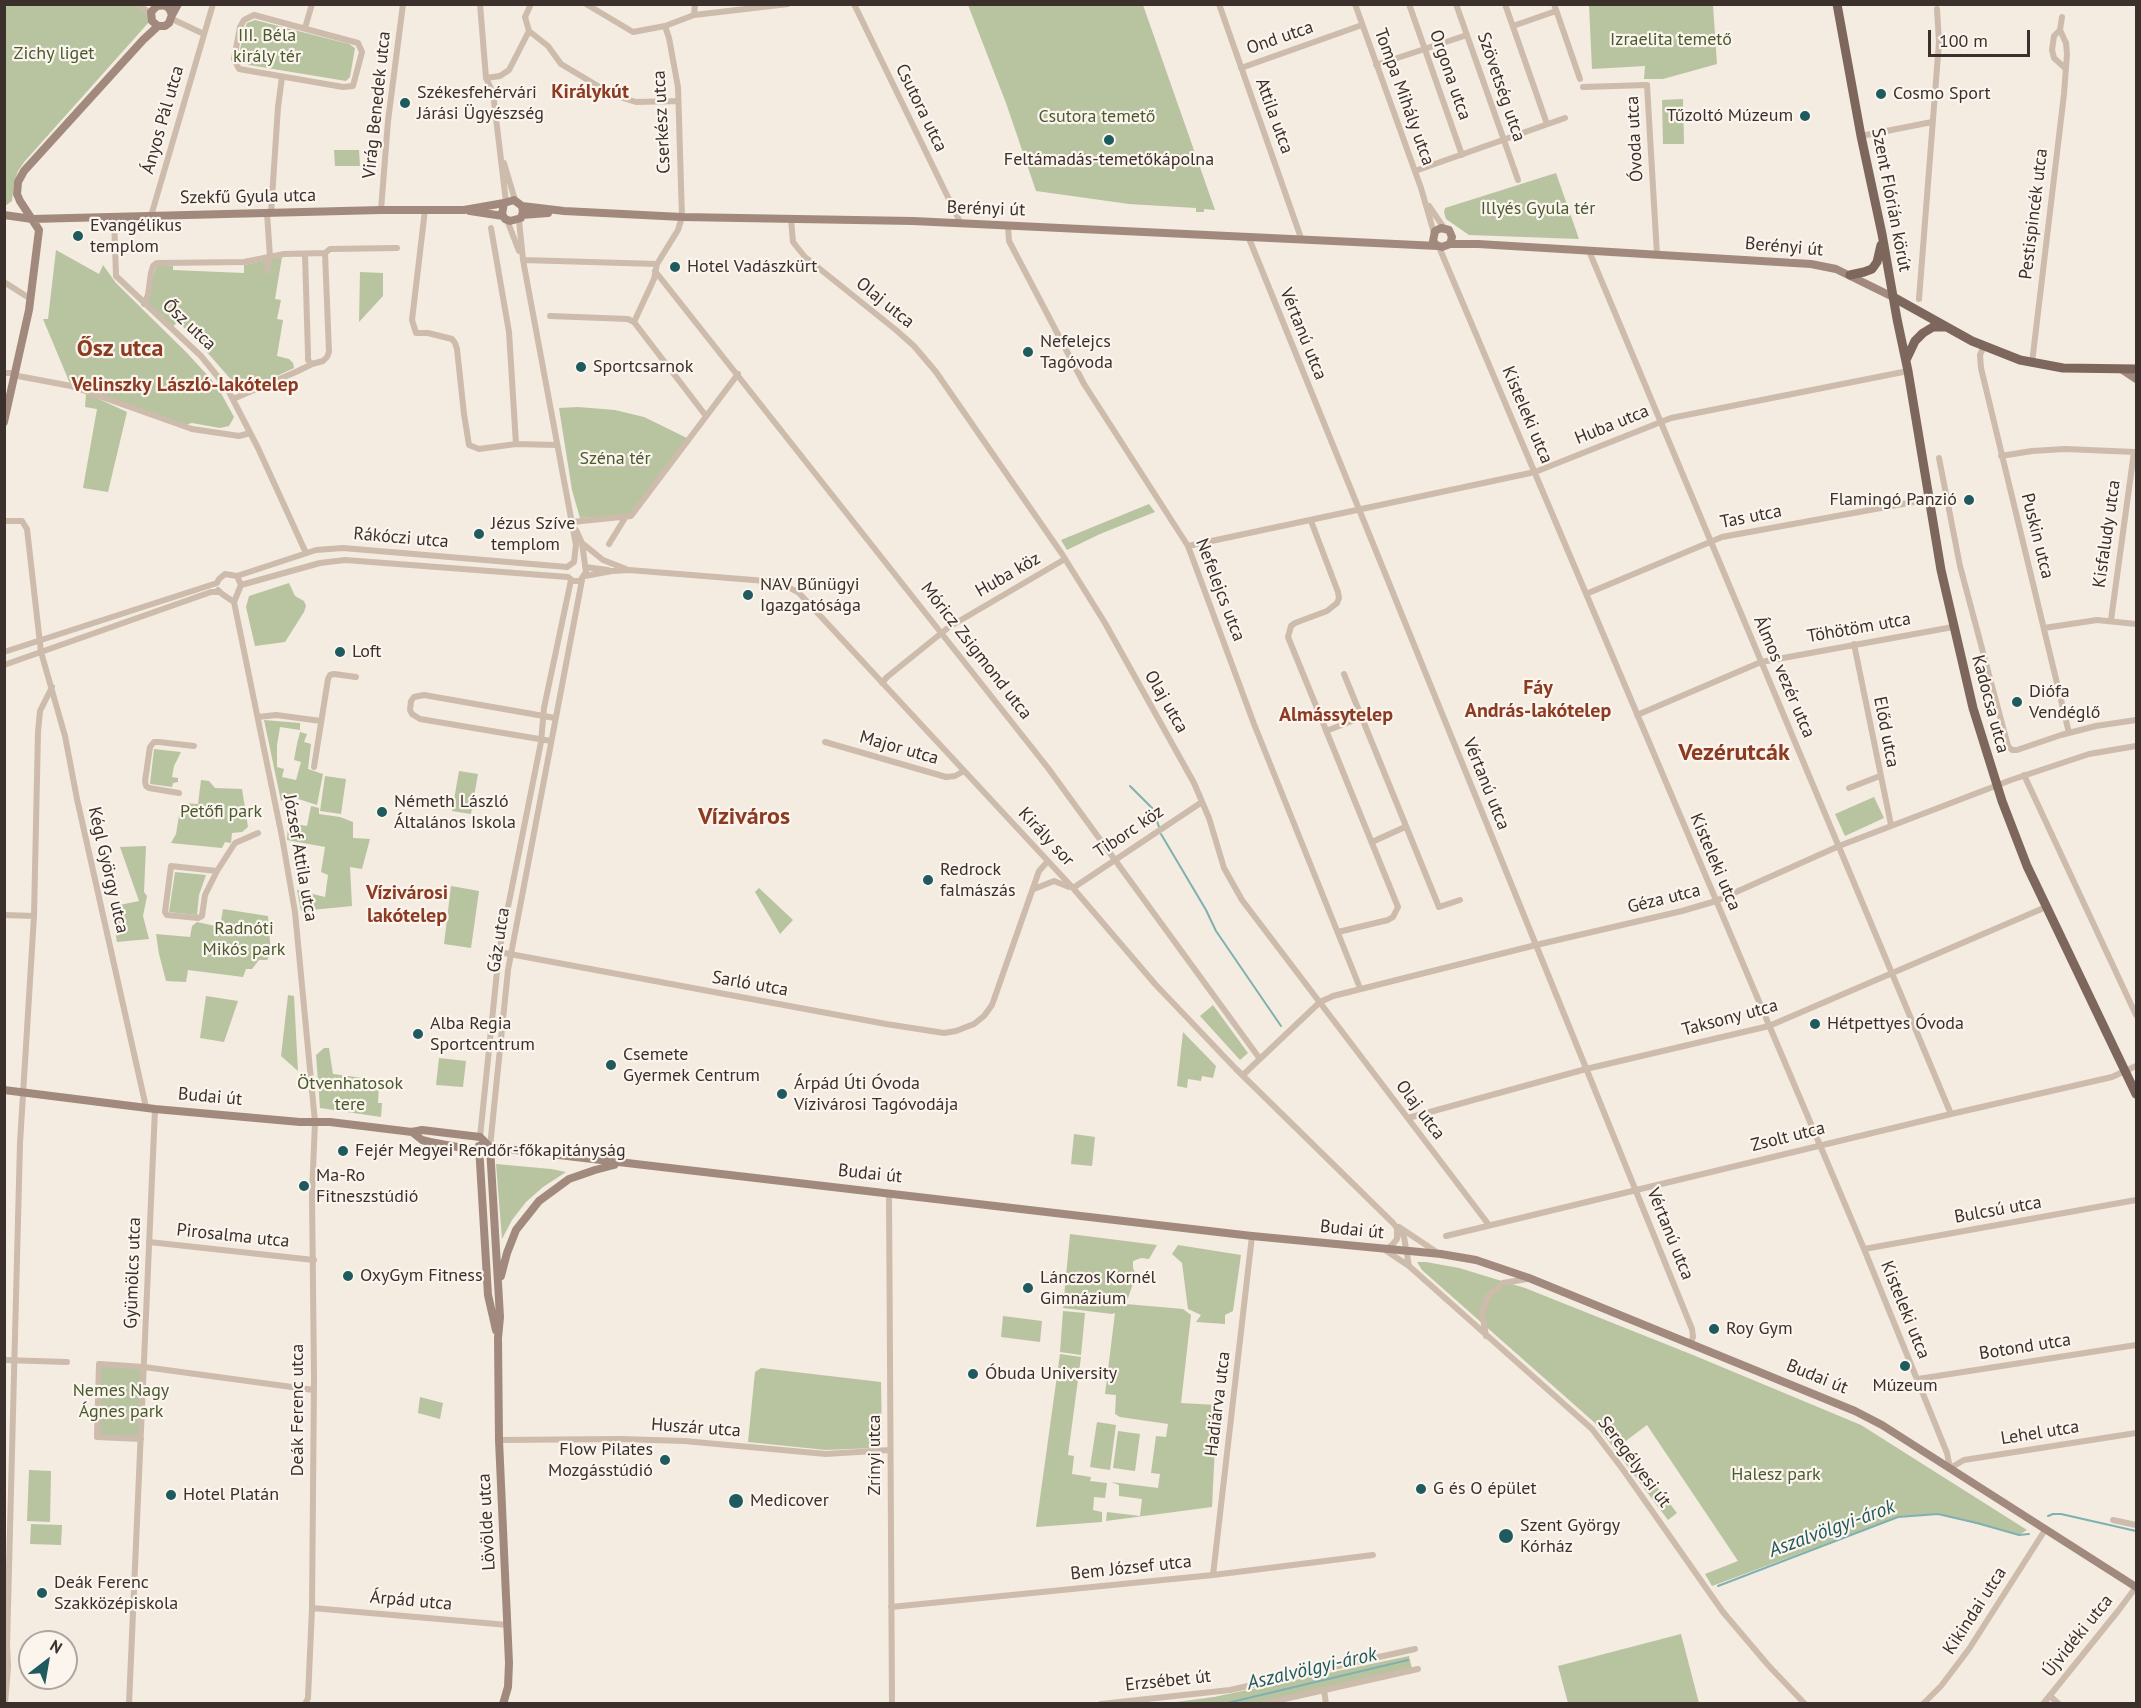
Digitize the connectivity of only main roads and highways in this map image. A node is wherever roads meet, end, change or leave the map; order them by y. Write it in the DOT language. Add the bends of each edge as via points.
graph roads {
  1 [pos="178,4"];
  2 [pos="1837,4"];
  3 [pos="164,5"];
  4 [pos="172,17"];
  5 [pos="153,21"];
  6 [pos="505,202"];
  7 [pos="519,203"];
  8 [pos="464,210"];
  9 [pos="564,211"];
  10 [pos="4,215"];
  11 [pos="505,218"];
  12 [pos="520,218"];
  13 [pos="32,219"];
  14 [pos="1447,230"];
  15 [pos="1434,233"];
  16 [pos="1882,234"];
  17 [pos="1406,243"];
  18 [pos="1478,244"];
  19 [pos="1449,245"];
  20 [pos="1438,246"];
  21 [pos="1850,275"];
  22 [pos="1893,297"];
  23 [pos="1945,327"];
  24 [pos="1906,360"];
  25 [pos="2121,369"];
  26 [pos="2136,369"];
  27 [pos="10,374"];
  28 [pos="2136,379"];
  29 [pos="4,414"];
  30 [pos="4,422"];
  31 [pos="4,1090"];
  32 [pos="2136,1094"];
  33 [pos="412,1132"];
  34 [pos="480,1137"];
  35 [pos="490,1147"];
  36 [pos="479,1151"];
  37 [pos="623,1163"];
  38 [pos="498,1290"];
  39 [pos="498,1338"];
  40 [pos="2136,1587"];
  41 [pos="503,1704"];
  1 -- 4 [label="main road"];
  2 -- 16 [label="main road, Szent Flórián körút"];
  3 -- 4 [label="main road"];
  3 -- 5 [label="main road" via="153,8"];
  4 -- 5 [label="main road" via="165,26"];
  5 -- 13 [label="main road" via="143,40 24,171 17,194"];
  6 -- 7 [label="main road, Berényi út"];
  6 -- 8 [label="main road, Szekfű Gyula utca"];
  6 -- 11 [label="main road" via="501,210"];
  7 -- 9 [label="main road, Berényi út"];
  7 -- 12 [label="main road"];
  8 -- 11 [label="main road, Szekfű Gyula utca"];
  8 -- 13 [label="main road, Szekfű Gyula utca"];
  9 -- 12 [label="main road, Berényi út"];
  9 -- 17 [label="main road, Berényi út" via="682,218 913,221"];
  10 -- 13 [label="main road, Szekfű Gyula utca"];
  11 -- 12 [label="main road, Berényi út" via="513,222"];
  13 -- 27 [label="main road" via="26,296"];
  13 -- 27 [label="main road" via="39,230 29,310"];
  14 -- 15 [label="main road, Berényi út" via="1437,229"];
  14 -- 18 [label="main road, Berényi út"];
  14 -- 19 [label="main road" via="1452,238"];
  15 -- 17 [label="main road, Berényi út"];
  15 -- 20 [label="main road" via="1433,241"];
  16 -- 21 [label="main road" via="1875,266"];
  16 -- 22 [label="main road, Szent Flórián körút"];
  17 -- 20 [label="main road, Berényi út"];
  18 -- 19 [label="main road, Berényi út"];
  18 -- 21 [label="main road, Berényi út" via="1810,264"];
  19 -- 20 [label="main road, Berényi út"];
  21 -- 22 [label="main road, Berényi út"];
  22 -- 23 [label="main road, Berényi út"];
  22 -- 24 [label="main road, Kadocsa utca"];
  23 -- 24 [label="main road" via="1933,327 1923,333"];
  23 -- 25 [label="main road, Berényi út" via="2032,363"];
  24 -- 32 [label="main road, Kadocsa utca" via="1953,627 1996,785 2027,866"];
  25 -- 26 [label="main road, Berényi út"];
  25 -- 28 [label="main road"];
  27 -- 29 [label="main road"];
  27 -- 30 [label="main road"];
  31 -- 33 [label="main road, Budai út"];
  33 -- 34 [label="main road, Budai út"];
  33 -- 36 [label="main road, Budai út" via="422,1140"];
  34 -- 35 [label="main road"];
  34 -- 36 [label="main road, Lövölde utca"];
  35 -- 36 [label="main road, Budai út"];
  35 -- 37 [label="main road, Budai út"];
  35 -- 38 [label="main road, Lövölde utca"];
  36 -- 39 [label="main road, Lövölde utca" via="488,1295"];
  37 -- 38 [label="main road, Lövölde utca" via="579,1175 539,1201 513,1237"];
  37 -- 40 [label="main road, Budai út" via="1476,1260 1855,1411"];
  38 -- 39 [label="main road, Lövölde utca"];
  39 -- 41 [label="main road, Lövölde utca" via="509,1675"];
}
